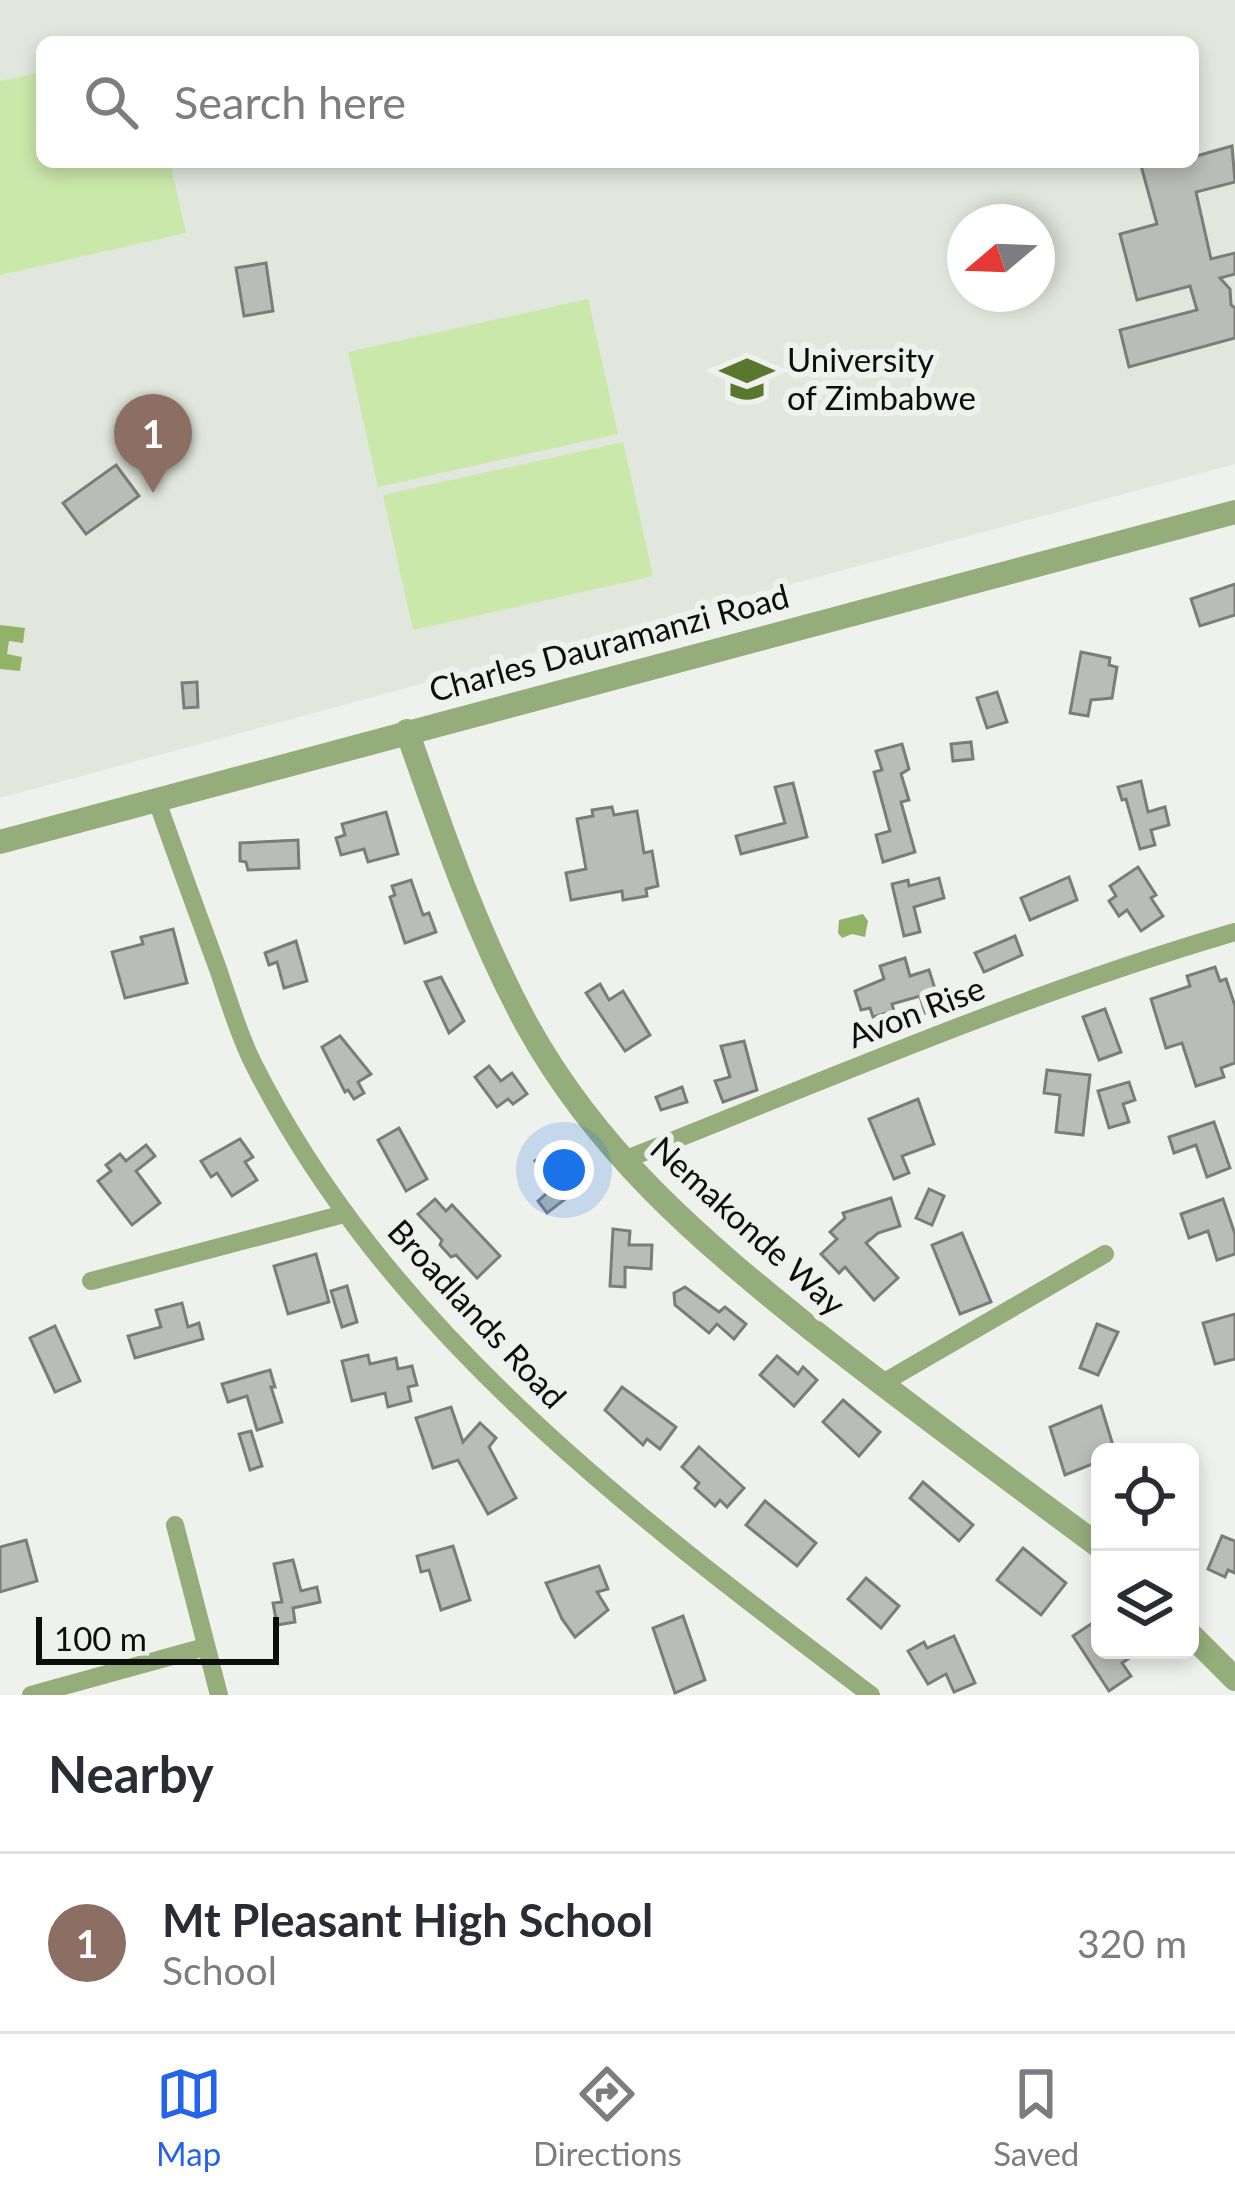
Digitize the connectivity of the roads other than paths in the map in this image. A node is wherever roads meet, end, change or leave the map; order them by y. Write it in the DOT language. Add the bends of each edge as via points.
graph roads {
  1 [pos="1235,512"];
  2 [pos="407,731"];
  3 [pos="156,798"];
  4 [pos="0,842"];
  5 [pos="1235,932"];
  6 [pos="624,1160"];
  7 [pos="344,1214"];
  8 [pos="1105,1254"];
  9 [pos="91,1282"];
  10 [pos="881,1384"];
  11 [pos="176,1526"];
  12 [pos="1091,1540"];
  13 [pos="1199,1643"];
  14 [pos="206,1647"];
  15 [pos="1235,1678"];
  16 [pos="31,1695"];
  17 [pos="219,1695"];
  18 [pos="871,1695"];
  1 -- 2 [label="street, Charles Dauramanzi Road"];
  2 -- 3 [label="street, Charles Dauramanzi Road"];
  2 -- 6 [label="street, Nemakonde Way" via="463,892 528,1026"];
  3 -- 4 [label="street, Charles Dauramanzi Road"];
  3 -- 7 [label="street, Broadlands Road" via="254,1066"];
  5 -- 6 [label="street, Avon Rise" via="970,1022"];
  6 -- 10 [label="street, Nemakonde Way" via="743,1274"];
  7 -- 9 [label="street"];
  7 -- 18 [label="street, Broadlands Road" via="408,1295 545,1431 685,1554"];
  8 -- 10 [label="street"];
  10 -- 12 [label="street, Nemakonde Way"];
  11 -- 14 [label="street"];
  13 -- 15 [label="street"];
  14 -- 16 [label="street"];
  14 -- 17 [label="street"];
}
